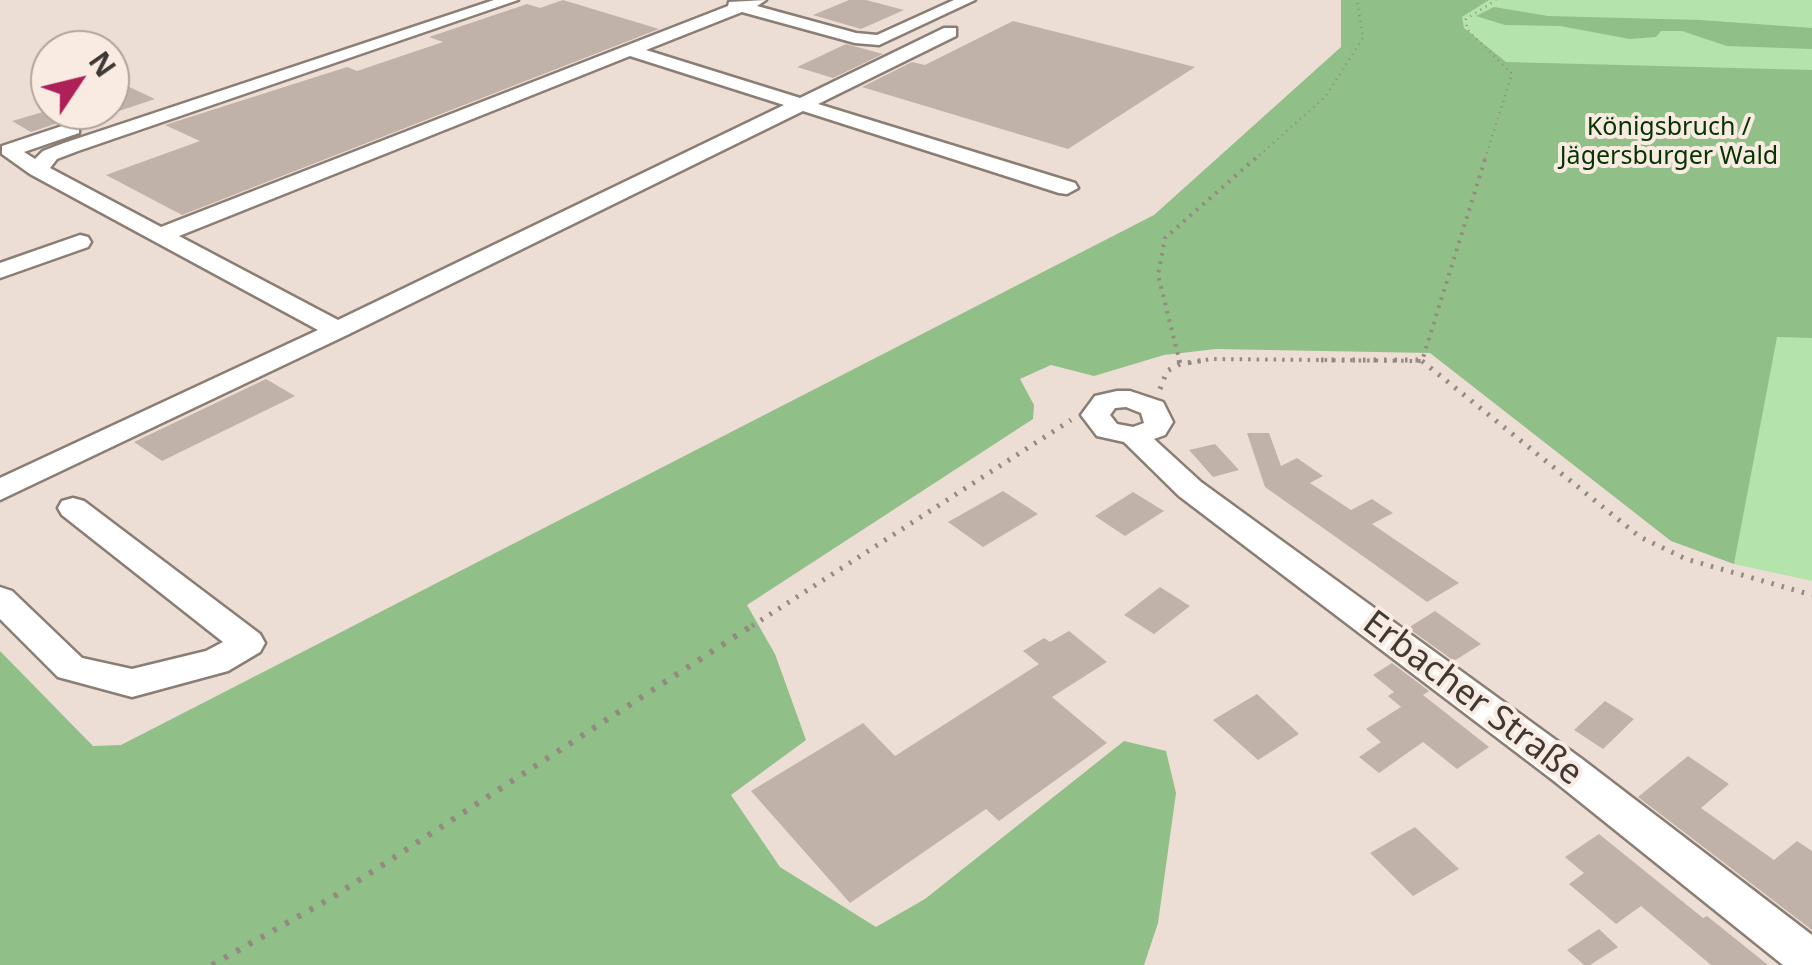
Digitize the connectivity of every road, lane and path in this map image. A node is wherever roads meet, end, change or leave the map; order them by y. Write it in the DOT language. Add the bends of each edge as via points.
graph roads {
  1 [pos="464,0"];
  2 [pos="510,0"];
  3 [pos="718,0"];
  4 [pos="967,0"];
  5 [pos="1358,0"];
  6 [pos="1496,0"];
  7 [pos="750,3"];
  8 [pos="950,32"];
  9 [pos="630,51"];
  10 [pos="801,106"];
  11 [pos="130,109"];
  12 [pos="130,112"];
  13 [pos="150,121"];
  14 [pos="67,130"];
  15 [pos="37,170"];
  16 [pos="1068,188"];
  17 [pos="159,236"];
  18 [pos="80,242"];
  19 [pos="0,272"];
  20 [pos="338,330"];
  21 [pos="1422,361"];
  22 [pos="1180,364"];
  23 [pos="1095,416"];
  24 [pos="1138,419"];
  25 [pos="0,490"];
  26 [pos="73,508"];
  27 [pos="1812,595"];
  28 [pos="0,599"];
  29 [pos="1812,961"];
  30 [pos="212,965"];
  1 -- 11 [label="street"];
  2 -- 13 [label="street"];
  3 -- 7 [label="street"];
  4 -- 7 [label="street" via="880,40 854,38"];
  5 -- 22 [label="path" via="1363,38 1326,97 1165,238 1158,275"];
  6 -- 21 [label="path" via="1472,12 1467,29 1512,74"];
  7 -- 9 [label="street"];
  8 -- 10 [label="street"];
  9 -- 10 [label="street"];
  9 -- 17 [label="street"];
  10 -- 16 [label="street"];
  10 -- 20 [label="street"];
  12 -- 13 [label="street"];
  13 -- 15 [label="street" via="50,155"];
  14 -- 15 [label="street" via="8,150"];
  15 -- 17 [label="street"];
  17 -- 20 [label="street"];
  18 -- 19 [label="street"];
  20 -- 25 [label="street"];
  21 -- 22 [label="path"];
  21 -- 27 [label="path" via="1640,537 1715,569"];
  22 -- 24 [label="path" via="1168,370"];
  23 -- 24 [label="street, Erbacher Straße" via="1107,430"];
  23 -- 30 [label="path" via="1072,420 334,897"];
  24 -- 29 [label="street, Erbacher Straße" via="1156,460 1190,489"];
  26 -- 28 [label="street" via="248,642 216,662 132,684 71,668"];
}
